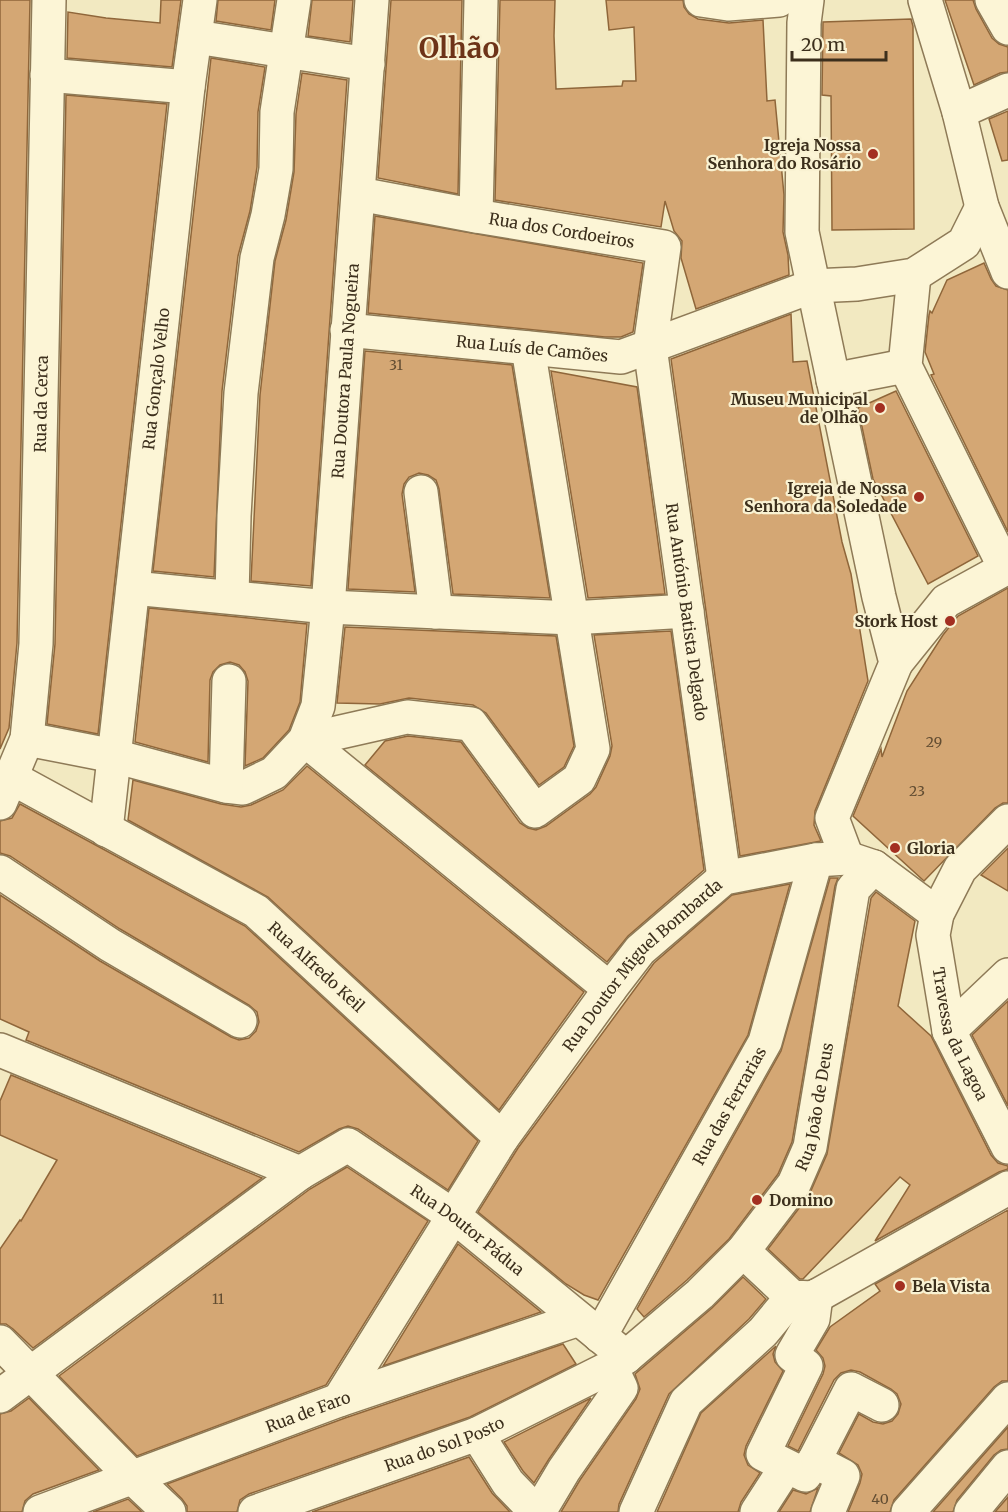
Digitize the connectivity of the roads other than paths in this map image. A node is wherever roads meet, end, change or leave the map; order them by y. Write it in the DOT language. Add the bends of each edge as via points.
graph roads {
  1 [pos="49,0"];
  2 [pos="200,0"];
  3 [pos="294,0"];
  4 [pos="372,0"];
  5 [pos="481,0"];
  6 [pos="701,0"];
  7 [pos="779,0"];
  8 [pos="807,0"];
  9 [pos="925,0"];
  10 [pos="992,0"];
  11 [pos="1008,28"];
  12 [pos="196,37"];
  13 [pos="285,50"];
  14 [pos="368,64"];
  15 [pos="47,75"];
  16 [pos="188,87"];
  17 [pos="1008,90"];
  18 [pos="959,112"];
  19 [pos="359,194"];
  20 [pos="982,207"];
  21 [pos="476,216"];
  22 [pos="1008,272"];
  23 [pos="914,275"];
  24 [pos="813,286"];
  25 [pos="347,330"];
  26 [pos="650,347"];
  27 [pos="528,348"];
  28 [pos="905,366"];
  29 [pos="833,380"];
  30 [pos="421,492"];
  31 [pos="1006,567"];
  32 [pos="132,588"];
  33 [pos="232,597"];
  34 [pos="328,607"];
  35 [pos="687,611"];
  36 [pos="436,612"];
  37 [pos="572,618"];
  38 [pos="896,663"];
  39 [pos="229,681"];
  40 [pos="27,739"];
  41 [pos="305,740"];
  42 [pos="114,756"];
  43 [pos="226,786"];
  44 [pos="6,790"];
  45 [pos="1008,820"];
  46 [pos="106,830"];
  47 [pos="846,862"];
  48 [pos="0,872"];
  49 [pos="724,878"];
  50 [pos="937,914"];
  51 [pos="1008,975"];
  52 [pos="610,989"];
  53 [pos="240,1021"];
  54 [pos="949,1031"];
  55 [pos="0,1050"];
  56 [pos="502,1138"];
  57 [pos="1008,1147"];
  58 [pos="300,1173"];
  59 [pos="1008,1188"];
  60 [pos="455,1216"];
  61 [pos="743,1251"];
  62 [pos="804,1297"];
  63 [pos="589,1327"];
  64 [pos="0,1342"];
  65 [pos="619,1362"];
  66 [pos="31,1373"];
  67 [pos="0,1396"];
  68 [pos="1008,1399"];
  69 [pos="339,1400"];
  70 [pos="882,1405"];
  71 [pos="477,1434"];
  72 [pos="800,1464"];
  73 [pos="1008,1467"];
  74 [pos="131,1476"];
  75 [pos="40,1512"];
  76 [pos="169,1512"];
  77 [pos="255,1512"];
  78 [pos="537,1512"];
  79 [pos="636,1512"];
  80 [pos="757,1512"];
  81 [pos="828,1512"];
  82 [pos="884,1512"];
  83 [pos="906,1512"];
  84 [pos="971,1512"];
  1 -- 15 [label="street, Rua da Cerca"];
  2 -- 12 [label="street, Rua Gonçalo Velho"];
  3 -- 13 [label="street"];
  4 -- 14 [label="street, Rua Doutora Paula Nogueira"];
  5 -- 21 [label="street"];
  6 -- 7 [label="street" via="728,4"];
  8 -- 24 [label="street" via="802,232"];
  9 -- 18 [label="street"];
  10 -- 11 [label="street"];
  12 -- 13 [label="street"];
  12 -- 16 [label="street, Rua Gonçalo Velho"];
  13 -- 14 [label="street"];
  13 -- 33 [label="street" via="277,112 276,170 257,258 241,393"];
  14 -- 19 [label="street, Rua Doutora Paula Nogueira"];
  15 -- 16 [label="street"];
  15 -- 40 [label="street, Rua da Cerca" via="36,644"];
  16 -- 32 [label="street, Rua Gonçalo Velho"];
  17 -- 18 [label="street"];
  18 -- 20 [label="street"];
  19 -- 21 [label="street, Rua dos Cordoeiros"];
  19 -- 25 [label="street, Rua Doutora Paula Nogueira"];
  20 -- 22 [label="street"];
  20 -- 23 [label="street" via="964,243"];
  21 -- 26 [label="street, Rua dos Cordoeiros" via="664,247"];
  23 -- 24 [label="street, Rua Luís de Camões"];
  23 -- 28 [label="street"];
  24 -- 26 [label="street, Rua Luís de Camões"];
  24 -- 29 [label="street"];
  25 -- 27 [label="street, Rua Luís de Camões"];
  25 -- 34 [label="street, Rua Doutora Paula Nogueira"];
  26 -- 27 [label="street, Rua Luís de Camões" via="621,357"];
  26 -- 35 [label="street, Rua António Batista Delgado"];
  27 -- 37 [label="street"];
  28 -- 29 [label="street"];
  28 -- 31 [label="street"];
  29 -- 38 [label="street"];
  30 -- 36 [label="street"];
  31 -- 38 [label="street" via="946,601"];
  32 -- 33 [label="street"];
  32 -- 42 [label="street, Rua Gonçalo Velho"];
  33 -- 34 [label="street"];
  34 -- 36 [label="street"];
  34 -- 41 [label="street, Rua Doutora Paula Nogueira" via="318,706"];
  35 -- 37 [label="street"];
  35 -- 49 [label="street, Rua António Batista Delgado"];
  36 -- 37 [label="street"];
  37 -- 41 [label="street" via="593,749 579,779 535,811 471,724 407,717"];
  38 -- 47 [label="street" via="832,818"];
  39 -- 43 [label="street"];
  40 -- 42 [label="street"];
  40 -- 44 [label="street, Rua da Cerca"];
  41 -- 43 [label="street" via="274,773 243,788"];
  41 -- 52 [label="street"];
  42 -- 43 [label="street"];
  42 -- 46 [label="street, Rua Gonçalo Velho"];
  44 -- 46 [label="street, Rua Alfredo Keil"];
  45 -- 50 [label="street" via="960,869"];
  46 -- 56 [label="street, Rua Alfredo Keil" via="256,911"];
  47 -- 49 [label="street, Rua Doutor Miguel Bombarda"];
  47 -- 50 [label="street"];
  47 -- 61 [label="street, Rua João de Deus" via="853,889 810,1147 794,1184"];
  47 -- 63 [label="street, Rua das Ferrarias" via="765,1042"];
  48 -- 53 [label="street" via="110,945"];
  49 -- 52 [label="street, Rua Doutor Miguel Bombarda" via="640,950"];
  50 -- 54 [label="street, Travessa da Lagoa" via="933,935"];
  51 -- 54 [label="street"];
  52 -- 56 [label="street, Rua Doutor Miguel Bombarda"];
  54 -- 57 [label="street, Travessa da Lagoa"];
  55 -- 58 [label="street"];
  56 -- 60 [label="street, Rua Doutor Miguel Bombarda"];
  58 -- 60 [label="street, Rua Doutor Pádua" via="348,1144"];
  58 -- 66 [label="street"];
  59 -- 62 [label="street"];
  60 -- 63 [label="street, Rua Doutor Pádua"];
  60 -- 69 [label="street, Rua Doutor Miguel Bombarda"];
  61 -- 62 [label="street"];
  61 -- 65 [label="street, Rua João de Deus" via="700,1294"];
  62 -- 72 [label="street" via="813,1319 792,1355 806,1366 762,1454"];
  62 -- 79 [label="street" via="686,1402"];
  63 -- 65 [label="street, Rua Doutor Pádua"];
  63 -- 69 [label="street, Rua de Faro"];
  64 -- 66 [label="street"];
  65 -- 71 [label="street, Rua do Sol Posto"];
  65 -- 78 [label="street" via="621,1388"];
  66 -- 67 [label="street"];
  66 -- 74 [label="street"];
  68 -- 83 [label="street"];
  69 -- 74 [label="street, Rua de Faro"];
  70 -- 72 [label="street" via="851,1389"];
  71 -- 77 [label="street, Rua do Sol Posto"];
  71 -- 78 [label="street" via="508,1483"];
  72 -- 80 [label="street"];
  72 -- 81 [label="street" via="843,1476"];
  73 -- 84 [label="street"];
  74 -- 75 [label="street, Rua de Faro"];
  74 -- 76 [label="street"];
  82 -- 83 [label="street" via="893,1502"];
}
